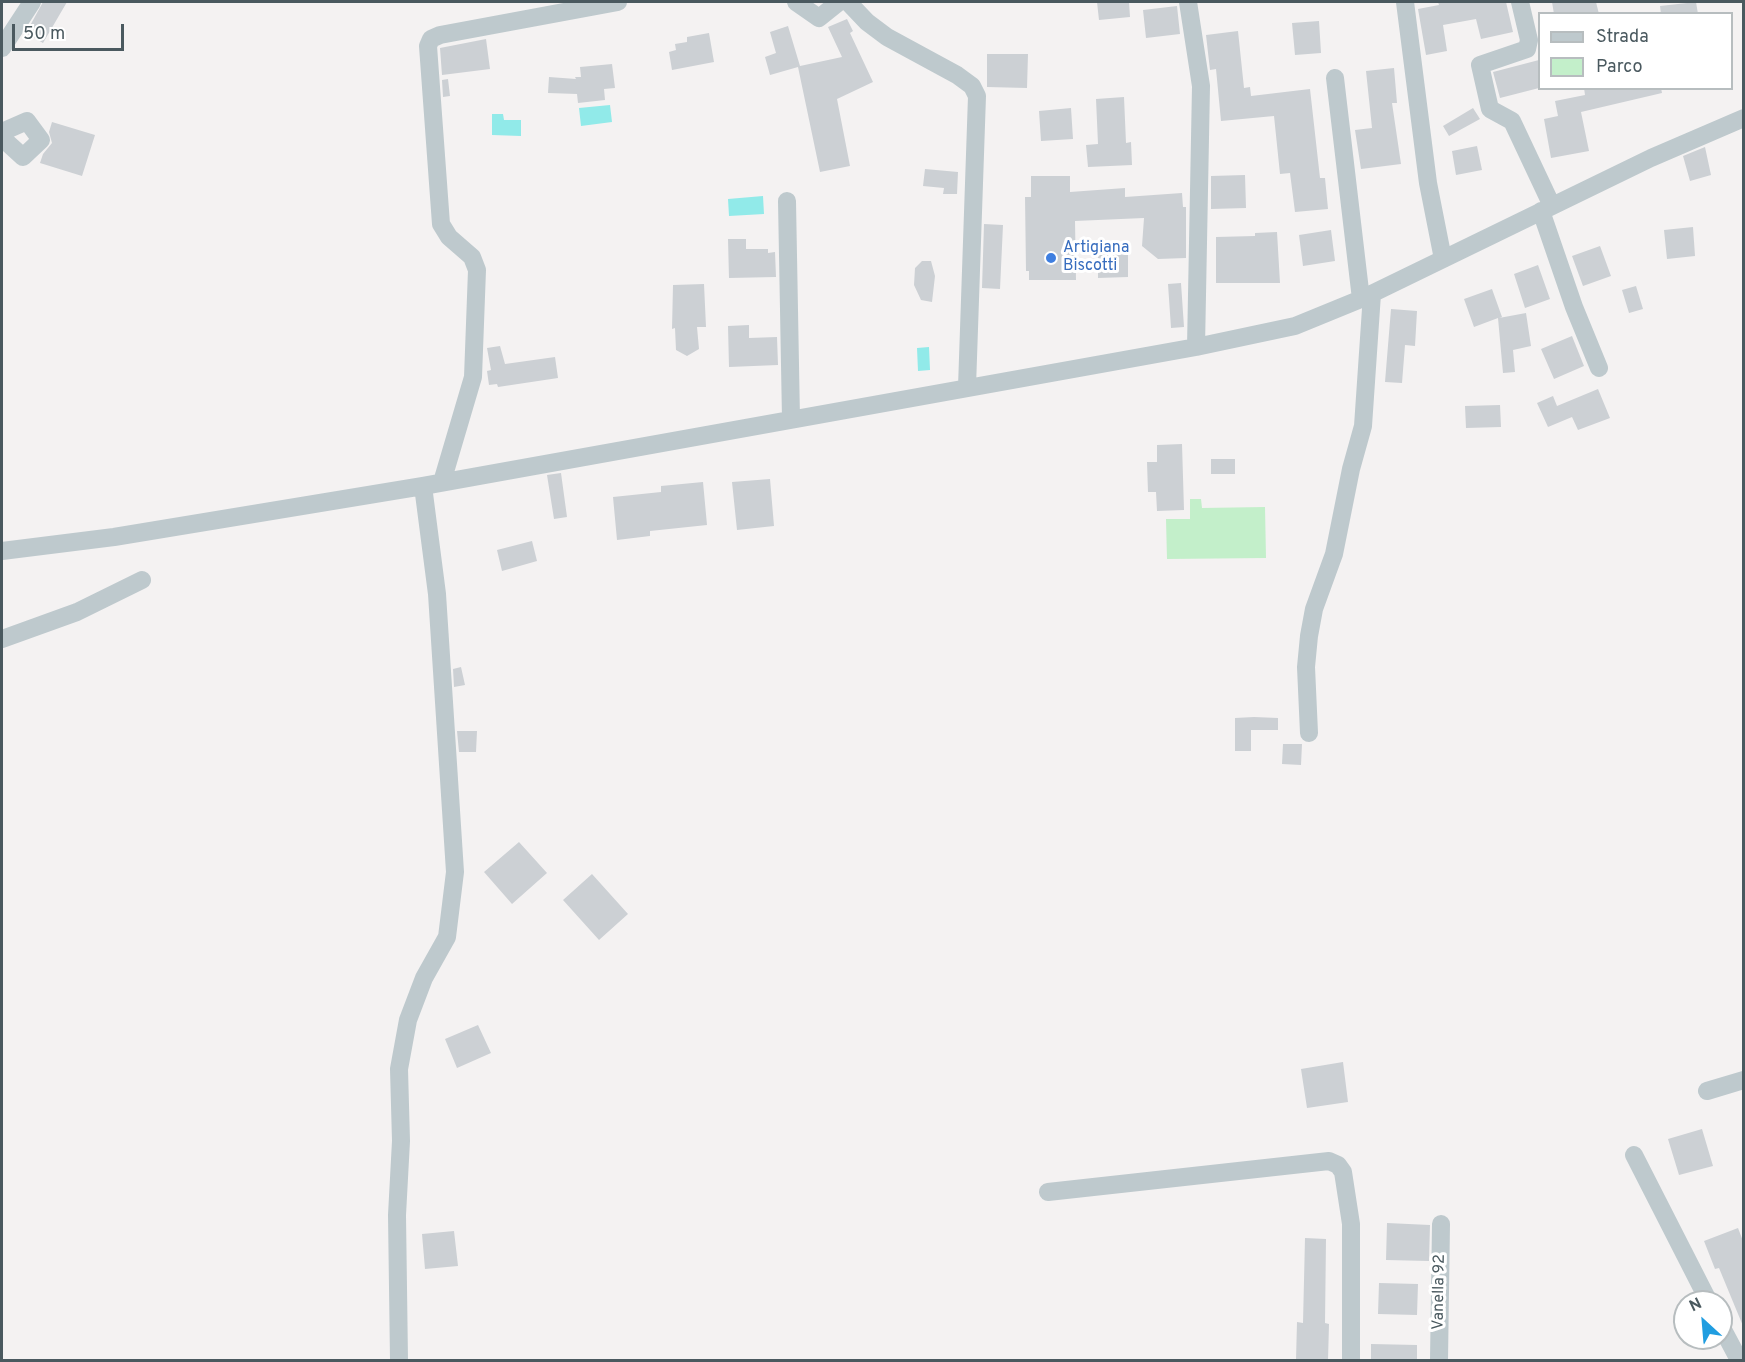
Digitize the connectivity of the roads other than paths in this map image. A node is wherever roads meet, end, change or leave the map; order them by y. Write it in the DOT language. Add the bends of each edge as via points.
graph roads {
  1 [pos="32,2"];
  2 [pos="618,2"];
  3 [pos="796,2"];
  4 [pos="839,2"];
  5 [pos="848,2"];
  6 [pos="1188,2"];
  7 [pos="1405,2"];
  8 [pos="1520,2"];
  9 [pos="2,48"];
  10 [pos="1335,78"];
  11 [pos="1743,118"];
  12 [pos="2,132"];
  13 [pos="2,138"];
  14 [pos="787,201"];
  15 [pos="1547,208"];
  16 [pos="961,246"];
  17 [pos="1443,259"];
  18 [pos="1367,296"];
  19 [pos="1196,347"];
  20 [pos="1599,368"];
  21 [pos="961,388"];
  22 [pos="791,419"];
  23 [pos="442,482"];
  24 [pos="423,486"];
  25 [pos="2,551"];
  26 [pos="142,580"];
  27 [pos="2,639"];
  28 [pos="1309,733"];
  29 [pos="1743,1080"];
  30 [pos="1707,1091"];
  31 [pos="1634,1155"];
  32 [pos="1048,1192"];
  33 [pos="1441,1224"];
  34 [pos="1703,1290"];
  35 [pos="399,1360"];
  36 [pos="1351,1360"];
  37 [pos="1439,1360"];
  1 -- 9 [label="street"];
  2 -- 23 [label="street" via="440,35 431,39 428,46 441,224 449,237 472,257 477,270 473,376"];
  3 -- 4 [label="street" via="819,18"];
  5 -- 21 [label="street" via="874,27 957,75 972,86 977,96"];
  6 -- 19 [label="street" via="1201,86"];
  7 -- 17 [label="street" via="1428,183"];
  8 -- 15 [label="street" via="1530,40 1527,49 1480,65 1490,109 1512,121"];
  10 -- 18 [label="street"];
  11 -- 15 [label="street"];
  12 -- 13 [label="street" via="27,121 41,140 23,157"];
  14 -- 22 [label="street"];
  15 -- 17 [label="street"];
  15 -- 20 [label="street" via="1574,307"];
  16 -- 21 [label="street"];
  17 -- 18 [label="street"];
  18 -- 19 [label="street" via="1295,326"];
  18 -- 28 [label="street" via="1363,426 1334,554 1314,609 1309,636"];
  19 -- 21 [label="street"];
  21 -- 22 [label="street"];
  22 -- 23 [label="street"];
  23 -- 24 [label="street"];
  24 -- 25 [label="street" via="114,537"];
  24 -- 35 [label="street" via="437,594 455,872 447,937 424,978 408,1020 399,1069"];
  26 -- 27 [label="street" via="77,612"];
  29 -- 30 [label="street"];
  31 -- 34 [label="street"];
  32 -- 36 [label="street" via="1329,1161 1338,1165 1343,1172 1351,1224"];
  33 -- 37 [label="street, Vanella 92"];
}
